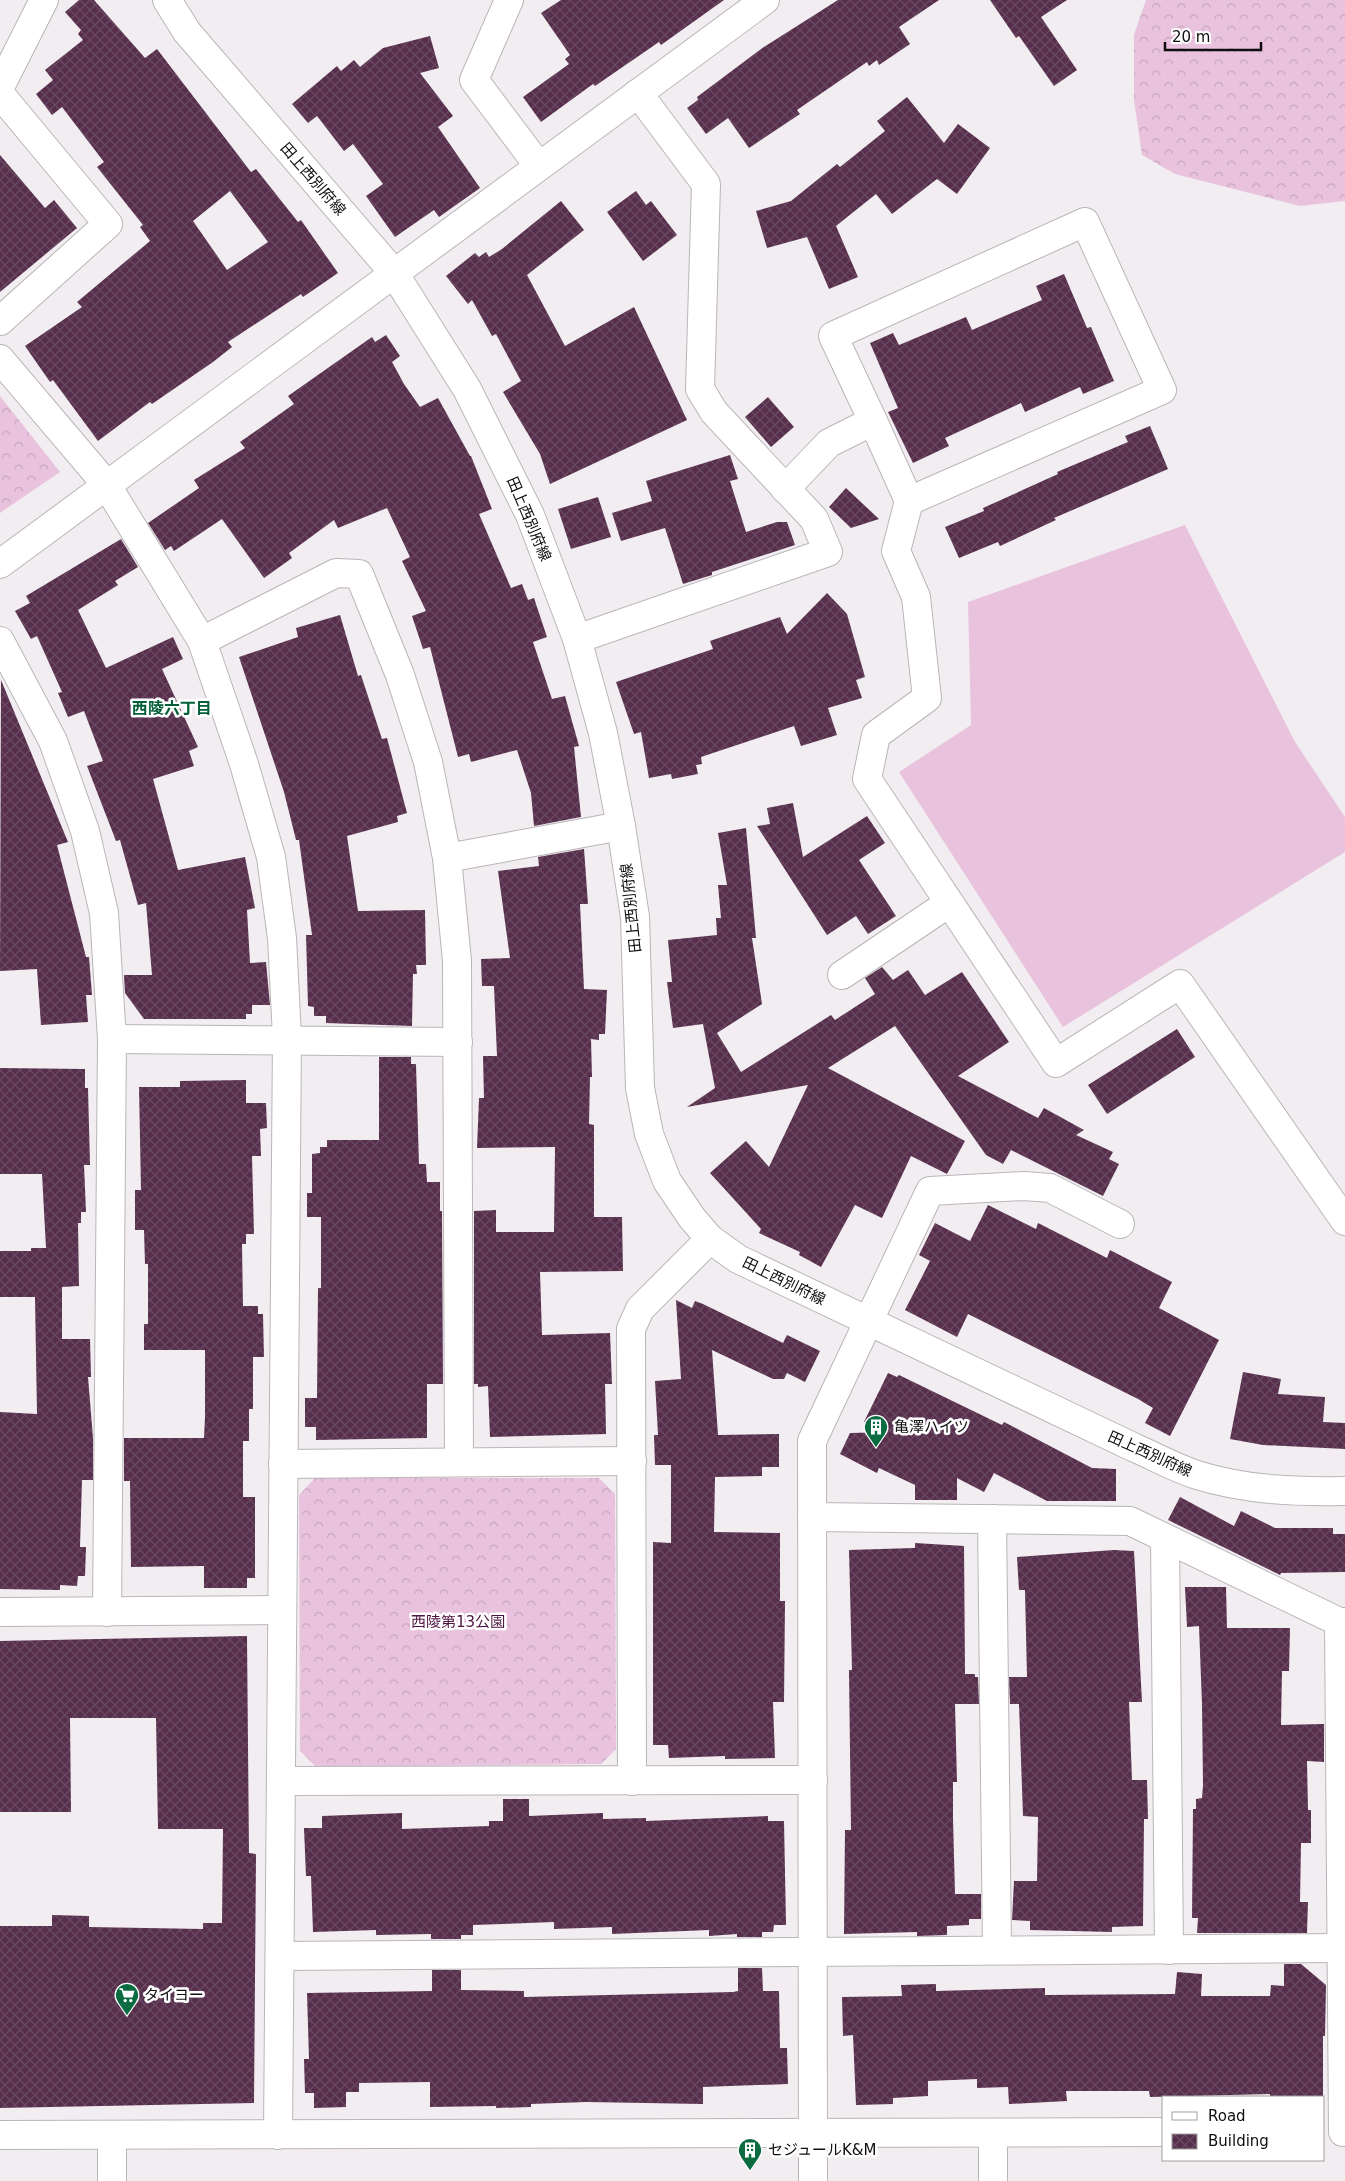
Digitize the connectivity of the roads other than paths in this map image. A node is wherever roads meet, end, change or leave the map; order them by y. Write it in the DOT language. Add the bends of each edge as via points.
graph roads {
  1 [pos="44,0"];
  2 [pos="167,0"];
  3 [pos="509,0"];
  4 [pos="765,0"];
  5 [pos="0,87"];
  6 [pos="638,93"];
  7 [pos="0,94"];
  8 [pos="538,165"];
  9 [pos="394,273"];
  10 [pos="0,321"];
  11 [pos="0,359"];
  12 [pos="873,421"];
  13 [pos="106,484"];
  14 [pos="785,489"];
  15 [pos="909,501"];
  16 [pos="0,564"];
  17 [pos="577,640"];
  18 [pos="0,641"];
  19 [pos="202,641"];
  20 [pos="622,826"];
  21 [pos="447,858"];
  22 [pos="949,903"];
  23 [pos="842,975"];
  24 [pos="112,1039"];
  25 [pos="287,1040"];
  26 [pos="458,1042"];
  27 [pos="1345,1221"];
  28 [pos="1120,1224"];
  29 [pos="710,1239"];
  30 [pos="868,1322"];
  31 [pos="632,1460"];
  32 [pos="459,1462"];
  33 [pos="283,1464"];
  34 [pos="1345,1491"];
  35 [pos="812,1517"];
  36 [pos="992,1519"];
  37 [pos="1165,1538"];
  38 [pos="282,1610"];
  39 [pos="0,1612"];
  40 [pos="107,1612"];
  41 [pos="1342,1622"];
  42 [pos="813,1780"];
  43 [pos="281,1781"];
  44 [pos="632,1781"];
  45 [pos="1342,1948"];
  46 [pos="997,1950"];
  47 [pos="1169,1950"];
  48 [pos="813,1952"];
  49 [pos="280,1956"];
  50 [pos="1162,2132"];
  51 [pos="1337,2132"];
  52 [pos="813,2133"];
  53 [pos="993,2133"];
  54 [pos="0,2135"];
  55 [pos="112,2135"];
  56 [pos="278,2135"];
  57 [pos="112,2181"];
  58 [pos="813,2181"];
  59 [pos="993,2181"];
  1 -- 5 [label="street"];
  2 -- 9 [label="street, 田上西別府線" via="187,32"];
  3 -- 8 [label="street" via="474,80"];
  4 -- 6 [label="street"];
  6 -- 8 [label="street"];
  6 -- 14 [label="street" via="706,184 700,389 714,412"];
  7 -- 10 [label="street" via="108,224"];
  8 -- 9 [label="street"];
  9 -- 13 [label="street"];
  9 -- 17 [label="street, 田上西別府線" via="467,389 530,516"];
  11 -- 13 [label="street"];
  12 -- 14 [label="street" via="829,443"];
  12 -- 15 [label="street"];
  12 -- 15 [label="street" via="833,336 1085,222 1162,390"];
  13 -- 16 [label="street"];
  13 -- 19 [label="street"];
  14 -- 17 [label="street" via="814,519 828,552"];
  15 -- 22 [label="street" via="896,551 916,597 928,698 876,735 867,779"];
  17 -- 20 [label="street, 田上西別府線" via="603,732"];
  18 -- 24 [label="street" via="53,740 85,831 104,913"];
  19 -- 21 [label="street" via="336,573 359,574 400,675 428,762"];
  19 -- 25 [label="street" via="244,764 271,857 282,938"];
  20 -- 21 [label="street"];
  20 -- 29 [label="street, 田上西別府線" via="634,917 640,1088 649,1134 668,1181"];
  21 -- 26 [label="street" via="457,961"];
  22 -- 23 [label="street"];
  22 -- 27 [label="street" via="1056,1063 1180,984"];
  24 -- 25 [label="street"];
  24 -- 40 [label="street"];
  25 -- 26 [label="street"];
  25 -- 33 [label="street"];
  26 -- 32 [label="street"];
  28 -- 30 [label="street" via="1050,1188 1024,1186 930,1191"];
  29 -- 30 [label="street, 田上西別府線" via="738,1259"];
  29 -- 31 [label="street" via="640,1309 632,1328"];
  30 -- 34 [label="street, 田上西別府線" via="1196,1475 1257,1488 1296,1492"];
  30 -- 35 [label="street" via="812,1441"];
  31 -- 32 [label="street"];
  31 -- 44 [label="street"];
  32 -- 33 [label="street"];
  33 -- 38 [label="street"];
  35 -- 36 [label="street"];
  35 -- 42 [label="street"];
  36 -- 37 [label="street" via="1130,1521"];
  36 -- 46 [label="street"];
  37 -- 41 [label="street"];
  37 -- 47 [label="street"];
  38 -- 40 [label="street"];
  38 -- 43 [label="street"];
  39 -- 40 [label="street"];
  41 -- 45 [label="street"];
  42 -- 44 [label="street"];
  42 -- 48 [label="street"];
  43 -- 44 [label="street"];
  43 -- 49 [label="street"];
  45 -- 47 [label="street"];
  45 -- 51 [label="street"];
  46 -- 47 [label="street"];
  46 -- 48 [label="street"];
  48 -- 49 [label="street"];
  48 -- 52 [label="street"];
  49 -- 56 [label="street"];
  50 -- 53 [label="street"];
  52 -- 53 [label="street"];
  52 -- 56 [label="street"];
  52 -- 58 [label="street"];
  53 -- 59 [label="street"];
  54 -- 55 [label="street"];
  55 -- 56 [label="street"];
  55 -- 57 [label="street"];
}
